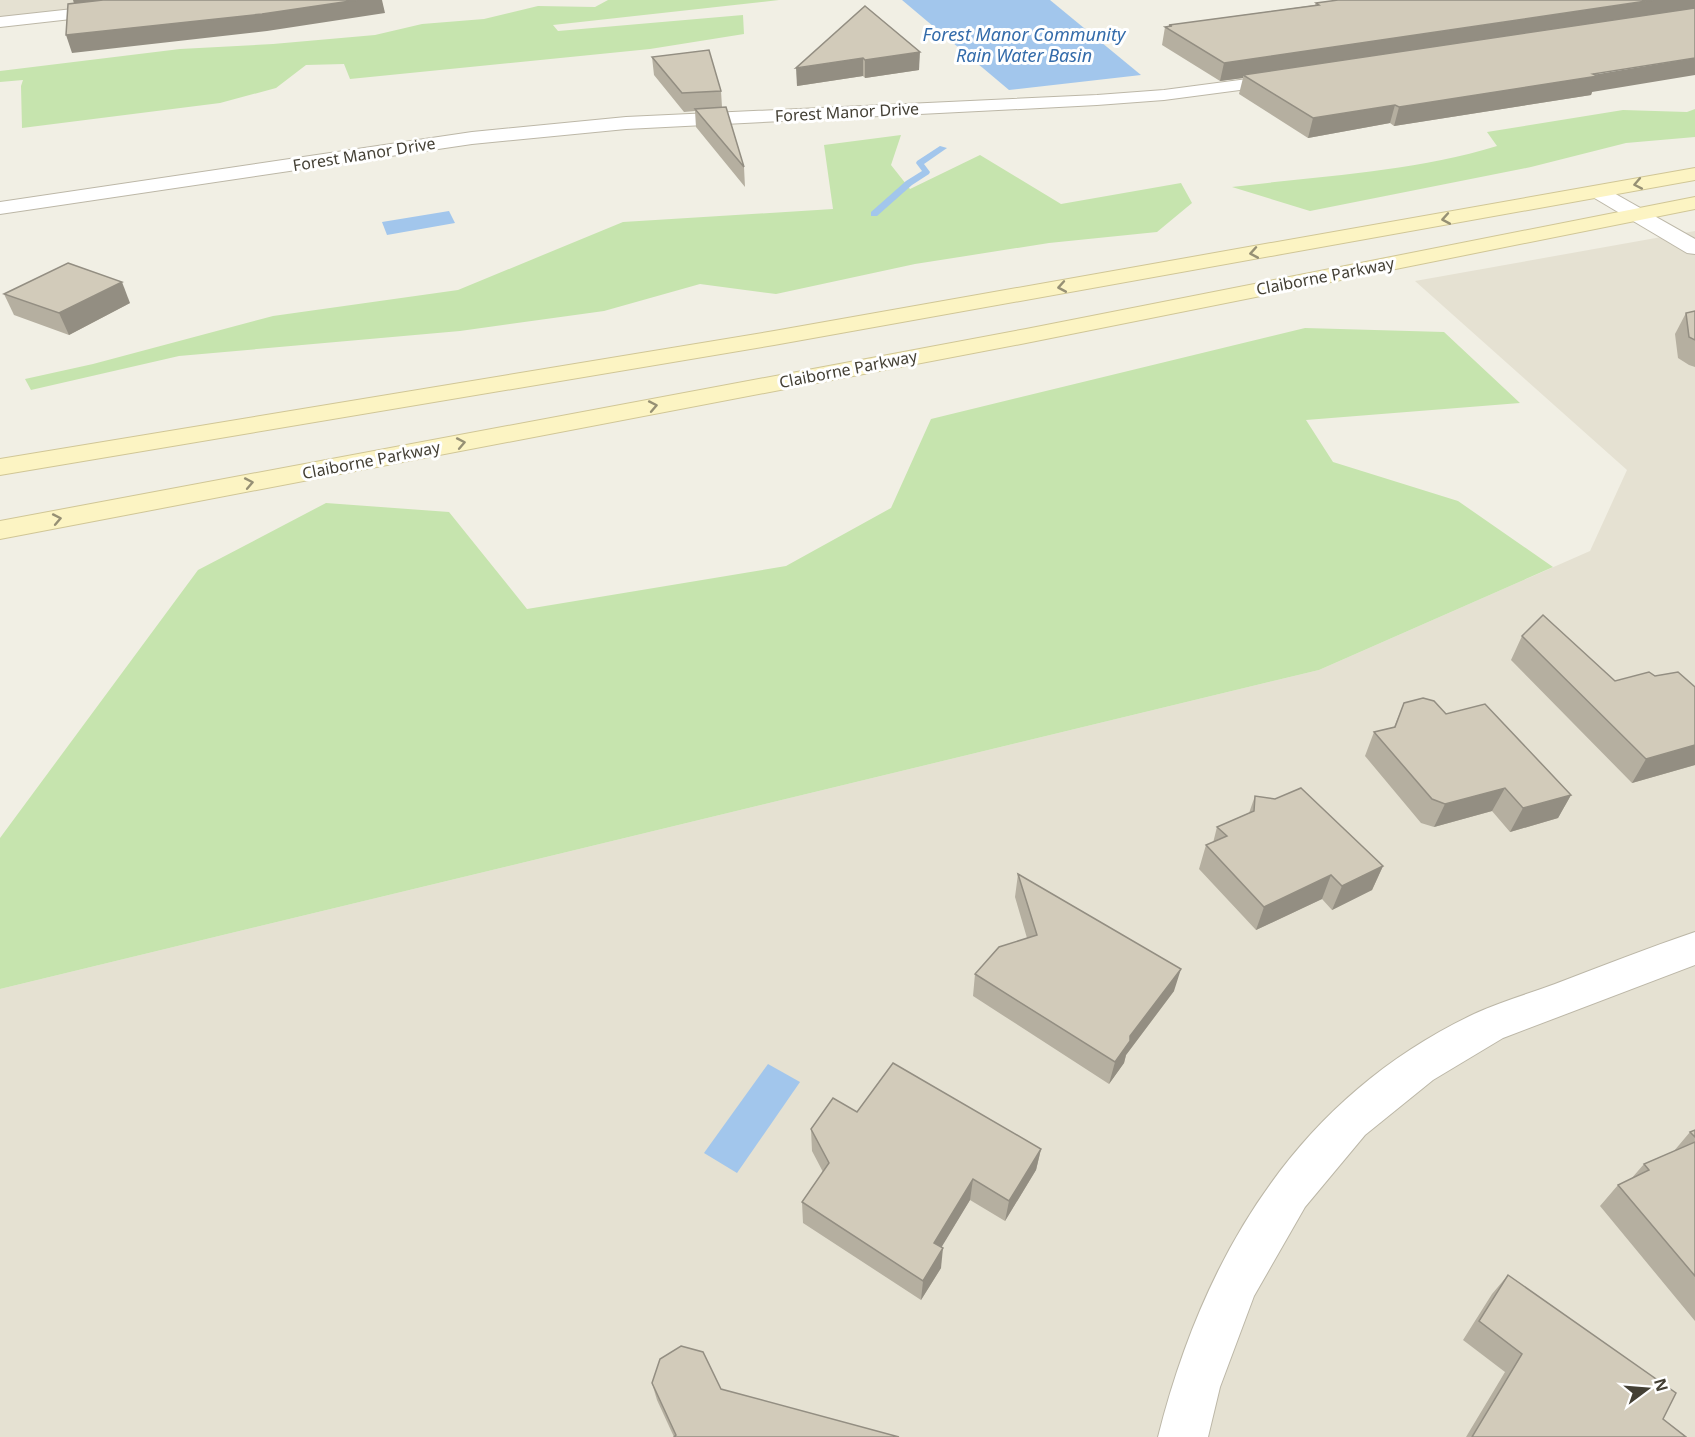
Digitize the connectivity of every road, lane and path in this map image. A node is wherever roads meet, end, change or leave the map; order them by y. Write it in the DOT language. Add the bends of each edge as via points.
graph roads {
  1 [pos="196,0"];
  2 [pos="0,22"];
  3 [pos="1306,76"];
  4 [pos="1695,174"];
  5 [pos="1598,192"];
  6 [pos="1695,203"];
  7 [pos="0,208"];
  8 [pos="1637,215"];
  9 [pos="1695,248"];
  10 [pos="0,467"];
  11 [pos="0,530"];
  12 [pos="1695,948"];
  13 [pos="1183,1437"];
  1 -- 2 [label="street"];
  3 -- 7 [label="street, Forest Manor Drive" via="1215,90 1108,99 551,129"];
  4 -- 5 [label="main road, Claiborne Parkway, one-way"];
  5 -- 8 [label="street"];
  5 -- 10 [label="main road, Claiborne Parkway, one-way" via="774,338"];
  6 -- 8 [label="main road, Claiborne Parkway"];
  8 -- 9 [label="street"];
  11 -- 8 [label="main road, Claiborne Parkway, one-way" via="1026,336"];
  12 -- 13 [label="street" via="1489,1026 1418,1067 1350,1121 1289,1192 1235,1282 1194,1387"];
}
